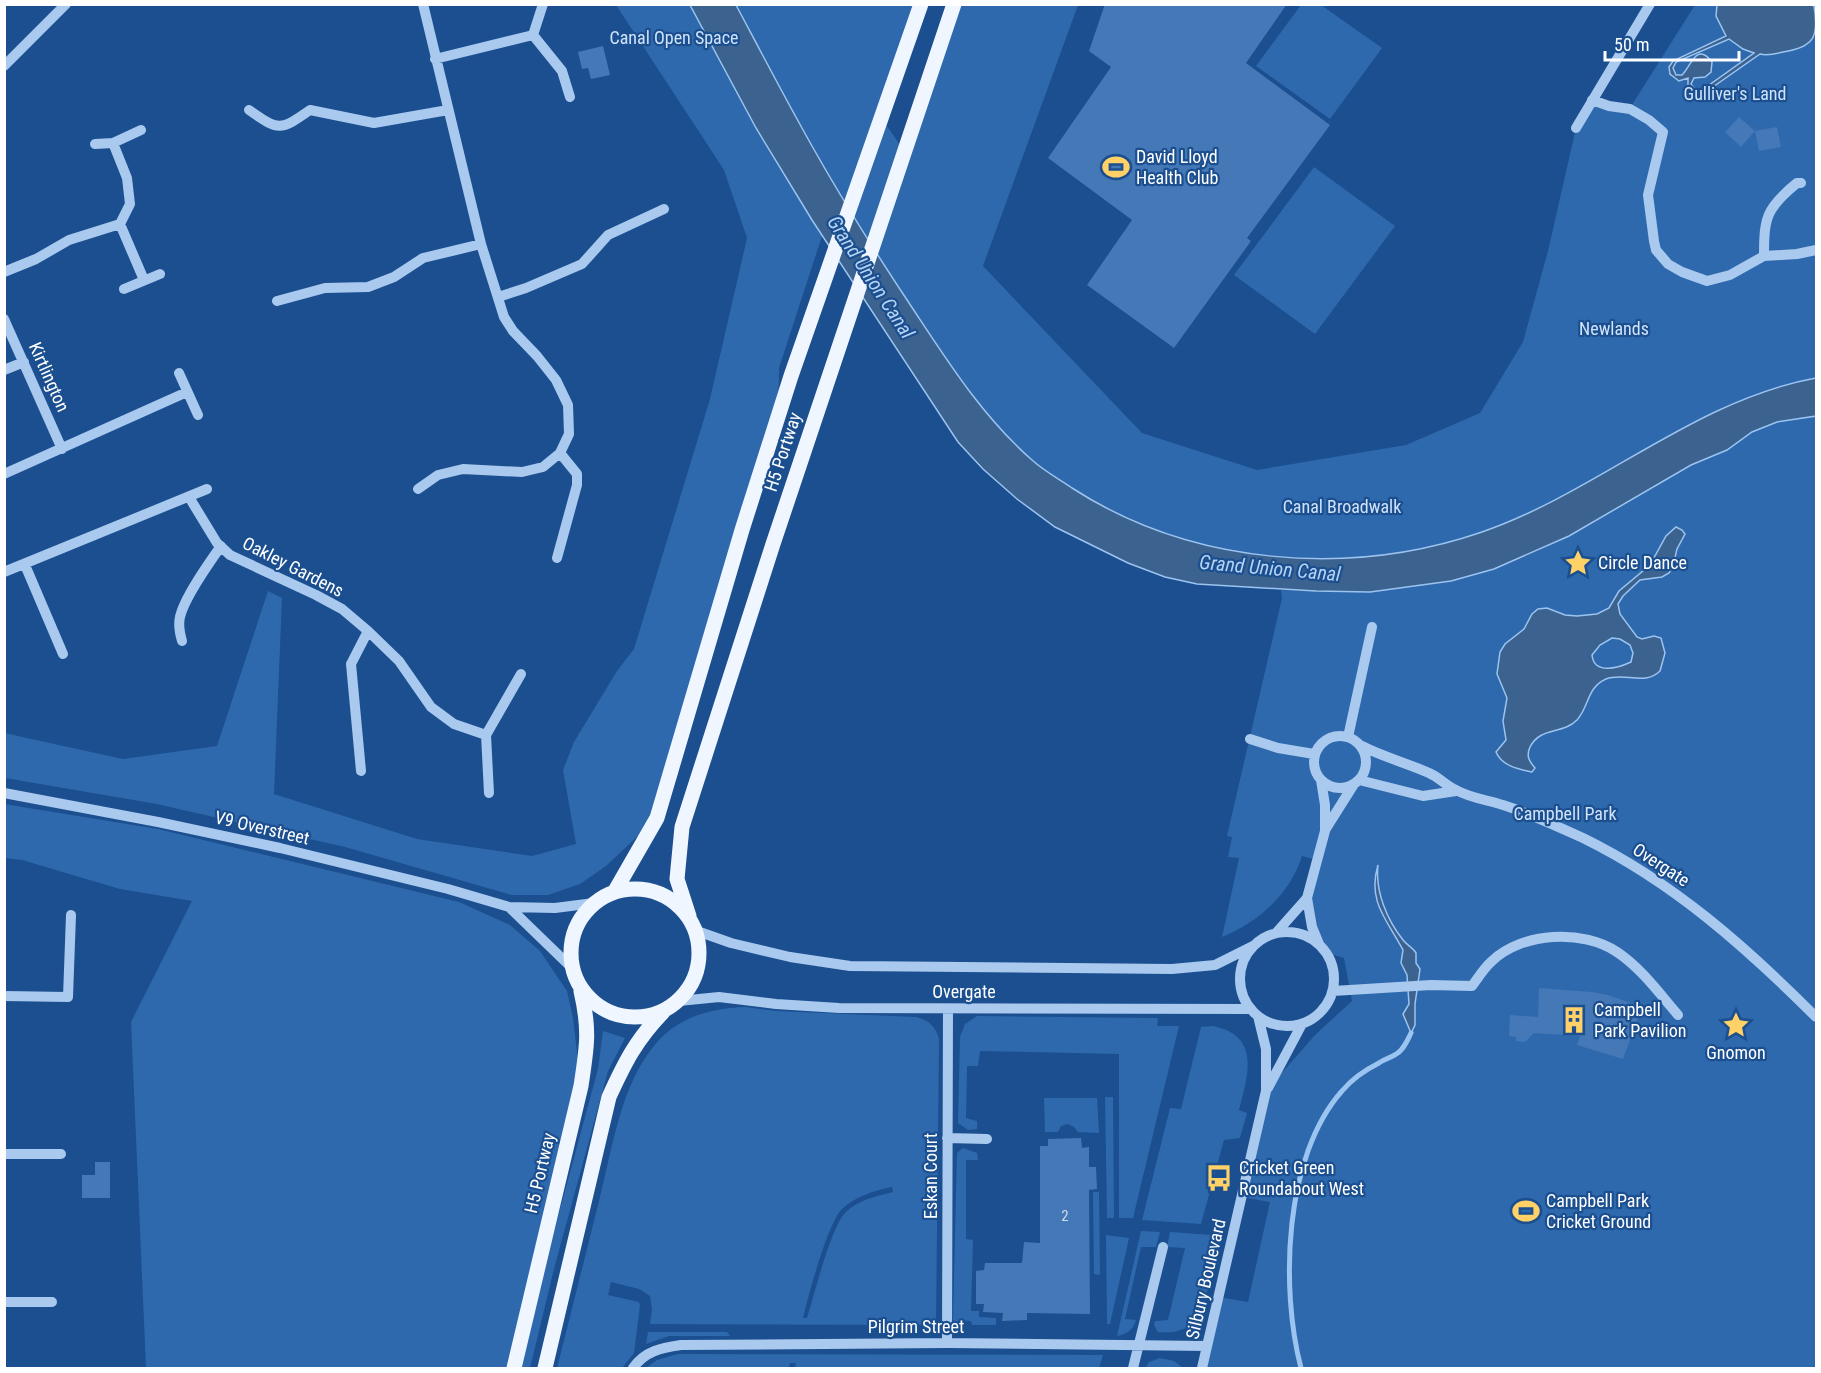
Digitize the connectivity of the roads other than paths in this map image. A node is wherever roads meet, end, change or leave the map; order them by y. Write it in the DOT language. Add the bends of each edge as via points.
graph roads {
  1 [pos="66,4"];
  2 [pos="423,4"];
  3 [pos="543,4"];
  4 [pos="921,4"];
  5 [pos="954,4"];
  6 [pos="1650,4"];
  7 [pos="533,35"];
  8 [pos="435,59"];
  9 [pos="4,66"];
  10 [pos="570,97"];
  11 [pos="1592,100"];
  12 [pos="249,110"];
  13 [pos="448,110"];
  14 [pos="1576,128"];
  15 [pos="141,130"];
  16 [pos="113,143"];
  17 [pos="95,144"];
  18 [pos="1802,183"];
  19 [pos="664,209"];
  20 [pos="120,225"];
  21 [pos="482,244"];
  22 [pos="1816,250"];
  23 [pos="1764,256"];
  24 [pos="4,272"];
  25 [pos="159,274"];
  26 [pos="144,280"];
  27 [pos="124,289"];
  28 [pos="498,297"];
  29 [pos="278,301"];
  30 [pos="4,319"];
  31 [pos="24,362"];
  32 [pos="4,370"];
  33 [pos="179,373"];
  34 [pos="187,392"];
  35 [pos="198,415"];
  36 [pos="62,449"];
  37 [pos="560,453"];
  38 [pos="4,474"];
  39 [pos="207,489"];
  40 [pos="418,489"];
  41 [pos="189,497"];
  42 [pos="221,546"];
  43 [pos="557,558"];
  44 [pos="25,565"];
  45 [pos="4,572"];
  46 [pos="1372,627"];
  47 [pos="368,631"];
  48 [pos="182,641"];
  49 [pos="63,654"];
  50 [pos="521,674"];
  51 [pos="486,735"];
  52 [pos="1348,736"];
  53 [pos="1250,739"];
  54 [pos="1362,746"];
  55 [pos="1314,754"];
  56 [pos="361,771"];
  57 [pos="1321,780"];
  58 [pos="1356,782"];
  59 [pos="1456,791"];
  60 [pos="4,793"];
  61 [pos="489,793"];
  62 [pos="1325,831"];
  63 [pos="615,891"];
  64 [pos="1307,898"];
  65 [pos="594,903"];
  66 [pos="509,907"];
  67 [pos="70,915"];
  68 [pos="689,916"];
  69 [pos="697,931"];
  70 [pos="1276,933"];
  71 [pos="1320,944"];
  72 [pos="1253,946"];
  73 [pos="573,969"];
  74 [pos="579,985"];
  75 [pos="1333,991"];
  76 [pos="4,996"];
  77 [pos="679,1001"];
  78 [pos="948,1009"];
  79 [pos="665,1010"];
  80 [pos="1255,1013"];
  81 [pos="1678,1015"];
  82 [pos="1816,1017"];
  83 [pos="1302,1024"];
  84 [pos="1266,1091"];
  85 [pos="947,1138"];
  86 [pos="987,1139"];
  87 [pos="4,1154"];
  88 [pos="61,1154"];
  89 [pos="1163,1247"];
  90 [pos="4,1302"];
  91 [pos="52,1302"];
  92 [pos="947,1343"];
  93 [pos="1138,1346"];
  94 [pos="1207,1346"];
  95 [pos="514,1368"];
  96 [pos="544,1368"];
  97 [pos="633,1368"];
  98 [pos="1134,1368"];
  99 [pos="1202,1368"];
  1 -- 9 [label="street"];
  2 -- 8 [label="street"];
  3 -- 7 [label="street"];
  4 -- 63 [label="main road, H5 Portway" via="791,376 657,818"];
  5 -- 68 [label="main road, H5 Portway" via="682,827 677,879"];
  6 -- 11 [label="street"];
  7 -- 8 [label="street"];
  7 -- 10 [label="street" via="562,71"];
  8 -- 13 [label="street"];
  11 -- 14 [label="street"];
  11 -- 23 [label="street" via="1630,108 1663,132 1648,195 1656,250 1668,264 1707,281 1730,275"];
  12 -- 13 [label="street" via="274,126 289,124 309,110 374,123"];
  13 -- 21 [label="street"];
  15 -- 16 [label="street"];
  16 -- 17 [label="street"];
  16 -- 20 [label="street" via="127,178 130,204"];
  18 -- 23 [label="street" via="1797,183 1771,209 1764,226"];
  19 -- 28 [label="street" via="608,235 582,264"];
  20 -- 24 [label="street" via="69,240"];
  20 -- 26 [label="street"];
  21 -- 28 [label="street"];
  21 -- 29 [label="street" via="423,258 394,277 368,287 325,288"];
  22 -- 23 [label="street"];
  25 -- 26 [label="street"];
  26 -- 27 [label="street"];
  28 -- 37 [label="street" via="513,331 556,380 568,405 569,434"];
  30 -- 31 [label="street, Kirtlington"];
  31 -- 32 [label="street"];
  31 -- 36 [label="street, Kirtlington"];
  33 -- 34 [label="street"];
  34 -- 35 [label="street"];
  34 -- 36 [label="street"];
  36 -- 38 [label="street"];
  37 -- 40 [label="street" via="543,467 522,472 463,469 438,475"];
  37 -- 43 [label="street" via="577,474 577,485"];
  39 -- 41 [label="street"];
  41 -- 42 [label="street, Oakley Gardens"];
  41 -- 44 [label="street"];
  42 -- 47 [label="street, Oakley Gardens" via="245,563 342,609"];
  42 -- 48 [label="street" via="182,610"];
  44 -- 45 [label="street"];
  44 -- 49 [label="street"];
  46 -- 52 [label="street"];
  47 -- 51 [label="street, Oakley Gardens" via="399,661 431,707 454,724"];
  47 -- 56 [label="street" via="351,664"];
  50 -- 51 [label="street"];
  51 -- 61 [label="street"];
  52 -- 54 [label="street"];
  52 -- 55 [label="street" via="1332,736"];
  53 -- 55 [label="street"];
  54 -- 58 [label="street" via="1366,768"];
  54 -- 59 [label="street, Overgate" via="1431,773"];
  55 -- 57 [label="street" via="1314,768"];
  57 -- 58 [label="street" via="1336,788"];
  57 -- 62 [label="street"];
  58 -- 59 [label="street, Overgate" via="1423,796"];
  58 -- 62 [label="street"];
  59 -- 82 [label="street, Overgate" via="1521,811 1640,869 1754,956"];
  60 -- 66 [label="street, V9 Overstreet" via="279,848"];
  62 -- 64 [label="street"];
  63 -- 65 [label="main road"];
  63 -- 68 [label="main road" via="656,891"];
  64 -- 70 [label="street"];
  64 -- 71 [label="street" via="1312,927"];
  65 -- 66 [label="street, V9 Overstreet" via="555,908"];
  65 -- 73 [label="main road" via="574,933"];
  66 -- 73 [label="street, V9 Overstreet"];
  67 -- 76 [label="street" via="68,997"];
  68 -- 69 [label="main road"];
  69 -- 72 [label="street, Overgate" via="790,957 850,966 1172,969 1215,965"];
  69 -- 77 [label="main road" via="698,969"];
  70 -- 71 [label="street" via="1299,933"];
  70 -- 72 [label="street"];
  71 -- 75 [label="street" via="1333,966"];
  72 -- 80 [label="street" via="1240,970 1240,984"];
  73 -- 74 [label="main road"];
  74 -- 79 [label="main road" via="591,1000 627,1017 646,1017"];
  74 -- 95 [label="main road, H5 Portway" via="588,1040"];
  75 -- 81 [label="street" via="1472,986 1492,960 1519,944 1555,936 1586,939 1616,951 1641,972"];
  75 -- 83 [label="street" via="1321,1011"];
  77 -- 78 [label="street, Overgate" via="719,997 839,1008"];
  77 -- 79 [label="main road"];
  78 -- 80 [label="street, Overgate"];
  78 -- 85 [label="street, Eskan Court"];
  79 -- 96 [label="main road" via="627,1057 609,1097"];
  80 -- 83 [label="street" via="1279,1025"];
  80 -- 84 [label="street" via="1266,1049"];
  83 -- 84 [label="street"];
  84 -- 94 [label="street, Silbury Boulevard"];
  85 -- 86 [label="street"];
  85 -- 92 [label="street, Eskan Court"];
  87 -- 88 [label="street"];
  89 -- 93 [label="street"];
  90 -- 91 [label="street"];
  92 -- 93 [label="street, Pilgrim Street"];
  92 -- 97 [label="street, Pilgrim Street" via="681,1345 652,1351"];
  93 -- 94 [label="street, Pilgrim Street"];
  93 -- 98 [label="street"];
  94 -- 99 [label="street, Silbury Boulevard"];
}
